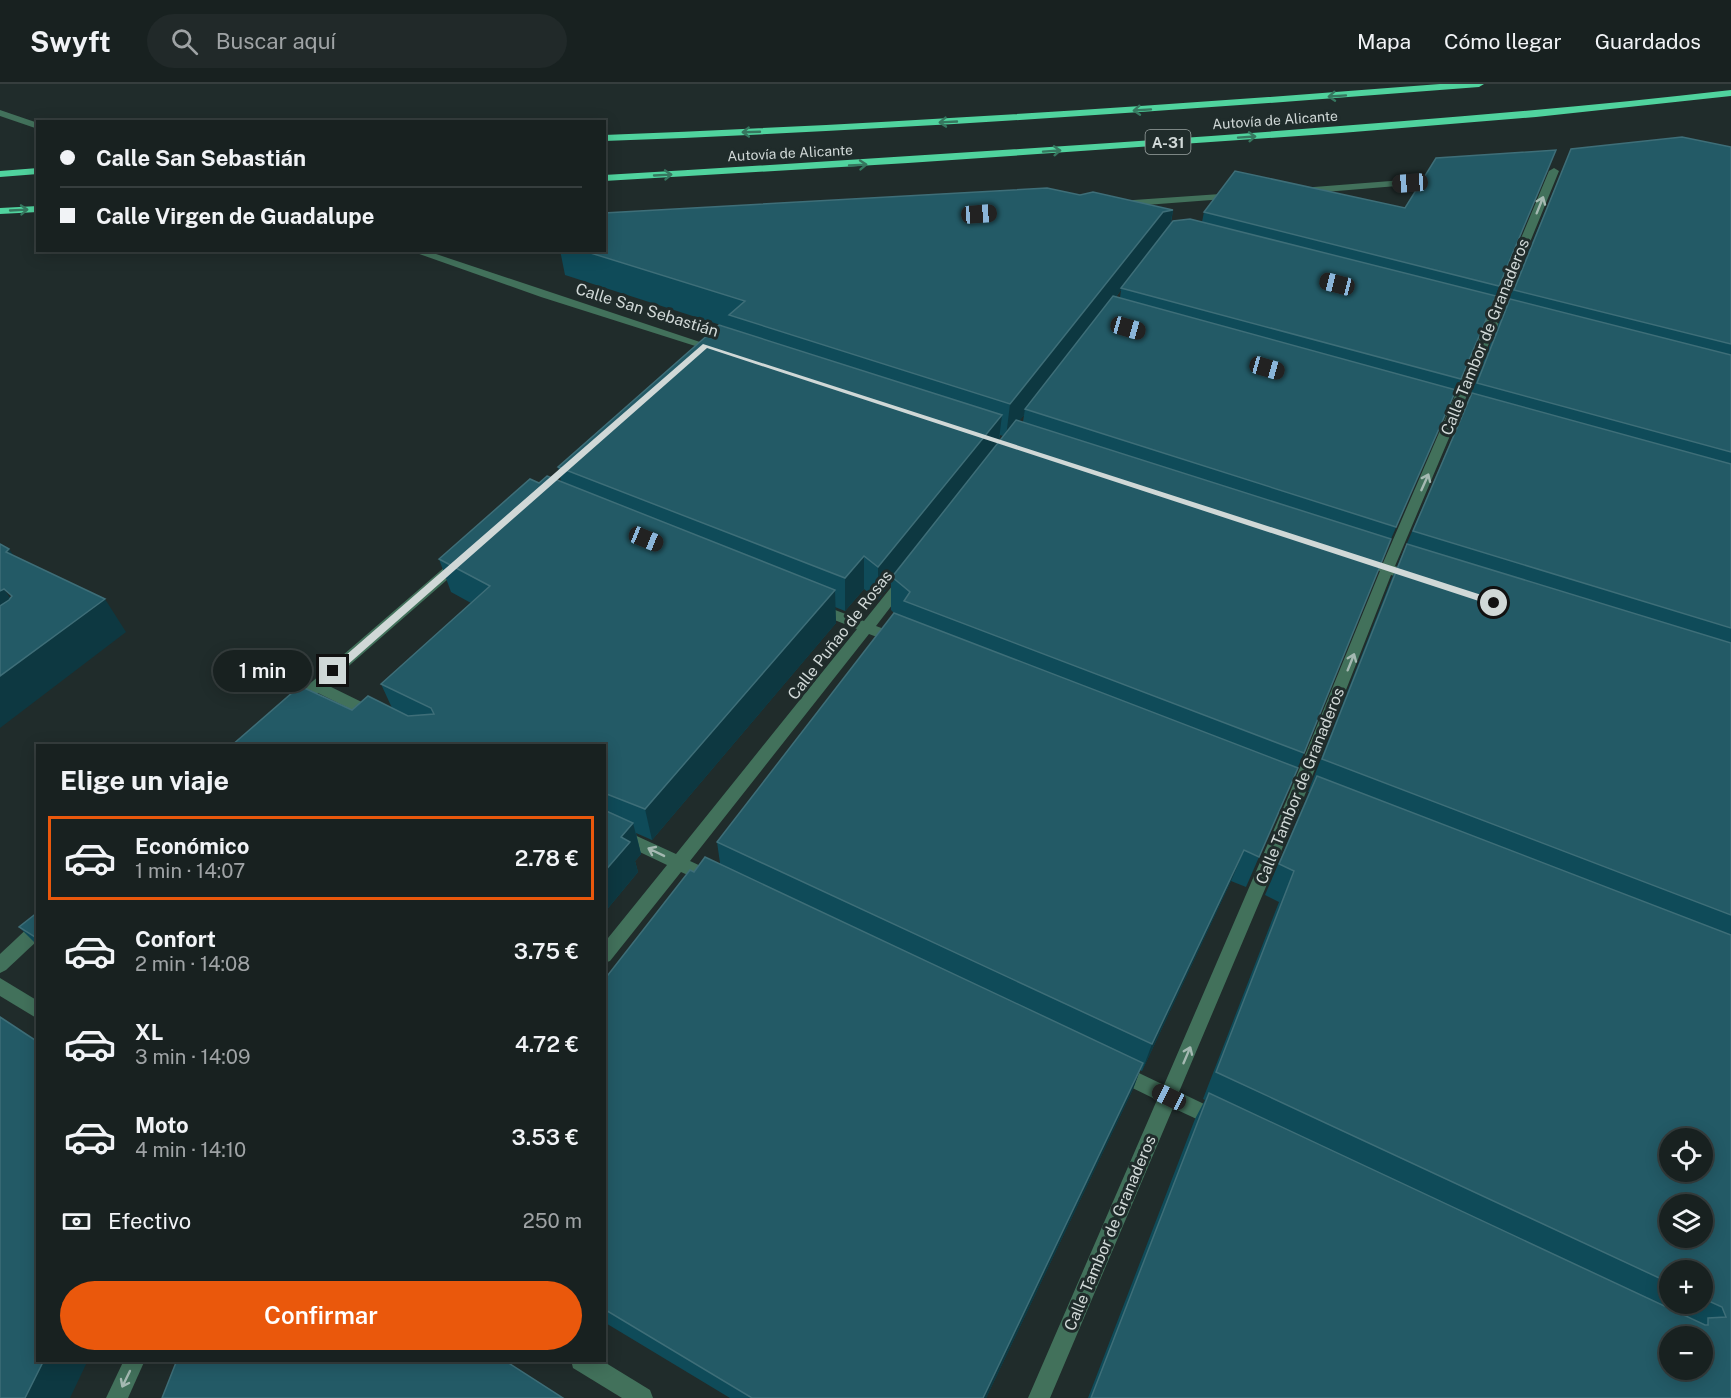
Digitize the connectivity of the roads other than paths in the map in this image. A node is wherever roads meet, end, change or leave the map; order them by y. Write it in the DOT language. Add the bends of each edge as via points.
graph roads {
  1 [pos="1479,84"];
  2 [pos="1731,93"];
  3 [pos="0,112"];
  4 [pos="36,125"];
  5 [pos="606,138"];
  6 [pos="36,161"];
  7 [pos="0,163"];
  8 [pos="36,171"];
  9 [pos="1554,171"];
  10 [pos="0,174"];
  11 [pos="606,178"];
  12 [pos="1453,179"];
  13 [pos="1294,191"];
  14 [pos="1246,195"];
  15 [pos="1103,205"];
  16 [pos="36,209"];
  17 [pos="0,211"];
  18 [pos="419,252"];
  19 [pos="1457,315"];
  20 [pos="1491,324"];
  21 [pos="1525,333"];
  22 [pos="706,345"];
  23 [pos="728,353"];
  24 [pos="693,357"];
  25 [pos="466,556"];
  26 [pos="1354,558"];
  27 [pos="1388,569"];
  28 [pos="909,573"];
  29 [pos="1430,582"];
  30 [pos="801,602"];
  31 [pos="867,628"];
  32 [pos="912,646"];
  33 [pos="316,686"];
  34 [pos="282,716"];
  35 [pos="387,721"];
  36 [pos="606,828"];
  37 [pos="680,863"];
  38 [pos="733,889"];
  39 [pos="36,931"];
  40 [pos="606,954"];
  41 [pos="0,965"];
  42 [pos="0,986"];
  43 [pos="36,1010"];
  44 [pos="1105,1066"];
  45 [pos="1169,1097"];
  46 [pos="1234,1127"];
  47 [pos="134,1362"];
  48 [pos="584,1362"];
  49 [pos="117,1398"];
  50 [pos="642,1398"];
  51 [pos="1039,1398"];
  1 -- 5 [label="highway, Autovía de Alicante / A-31, one-way" via="1132,111"];
  11 -- 2 [label="highway, Autovía de Alicante / A-31, one-way" via="873,164 1390,126"];
  3 -- 4 [label="street"];
  6 -- 7 [label="highway"];
  8 -- 10 [label="highway"];
  20 -- 9 [label="street, Calle Tambor de Granaderos, one-way"];
  12 -- 13 [label="street"];
  14 -- 15 [label="street"];
  17 -- 16 [label="highway, one-way"];
  18 -- 22 [label="street, Calle San Sebastián"];
  19 -- 20 [label="street"];
  20 -- 21 [label="street"];
  27 -- 20 [label="street, Calle Tambor de Granaderos, one-way"];
  22 -- 23 [label="street, Calle San Sebastián"];
  22 -- 24 [label="street"];
  25 -- 33 [label="street"];
  26 -- 27 [label="street"];
  27 -- 29 [label="street"];
  45 -- 27 [label="street, Calle Tambor de Granaderos, one-way"];
  28 -- 31 [label="street, Calle Puñao de Rosas"];
  30 -- 31 [label="street"];
  31 -- 32 [label="street"];
  31 -- 37 [label="street, Calle Puñao de Rosas"];
  33 -- 34 [label="street"];
  33 -- 35 [label="street"];
  37 -- 36 [label="street, one-way"];
  37 -- 38 [label="street"];
  37 -- 40 [label="street, Calle Puñao de Rosas"];
  39 -- 41 [label="street"];
  42 -- 43 [label="street"];
  44 -- 45 [label="street"];
  45 -- 46 [label="street"];
  45 -- 51 [label="street, Calle Tambor de Granaderos"];
  47 -- 49 [label="street, one-way"];
  48 -- 50 [label="street"];
}
